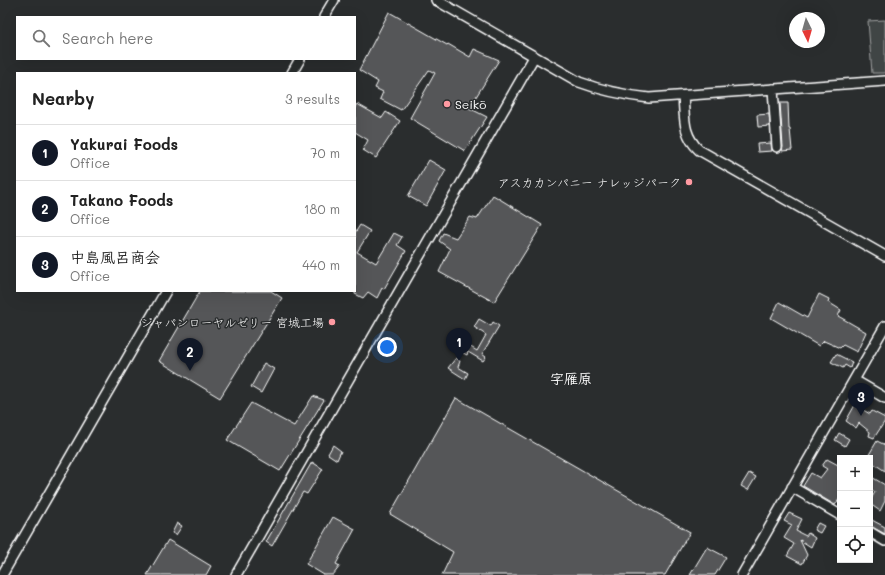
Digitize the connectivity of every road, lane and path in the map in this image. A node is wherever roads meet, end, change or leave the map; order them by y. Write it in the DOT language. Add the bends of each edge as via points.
graph roads {
  1 [pos="334,0"];
  2 [pos="436,0"];
  3 [pos="325,16"];
  4 [pos="534,57"];
  5 [pos="299,60"];
  6 [pos="293,72"];
  7 [pos="885,81"];
  8 [pos="773,89"];
  9 [pos="682,96"];
  10 [pos="777,147"];
  11 [pos="885,256"];
  12 [pos="165,292"];
  13 [pos="885,326"];
  14 [pos="854,380"];
  15 [pos="885,398"];
  16 [pos="792,487"];
  17 [pos="837,513"];
  18 [pos="873,534"];
  19 [pos="885,541"];
  20 [pos="2,575"];
  21 [pos="236,575"];
  22 [pos="742,575"];
  1 -- 3 [label="street"];
  2 -- 4 [label="street"];
  4 -- 9 [label="street" via="579,82 601,90 649,98"];
  4 -- 21 [label="street"];
  5 -- 6 [label="street"];
  7 -- 8 [label="street"];
  8 -- 9 [label="street"];
  8 -- 10 [label="street"];
  9 -- 11 [label="street" via="688,138 699,150"];
  12 -- 20 [label="street"];
  13 -- 14 [label="street"];
  14 -- 15 [label="street"];
  14 -- 16 [label="street"];
  16 -- 17 [label="street"];
  16 -- 22 [label="street"];
  18 -- 19 [label="street"];
}
